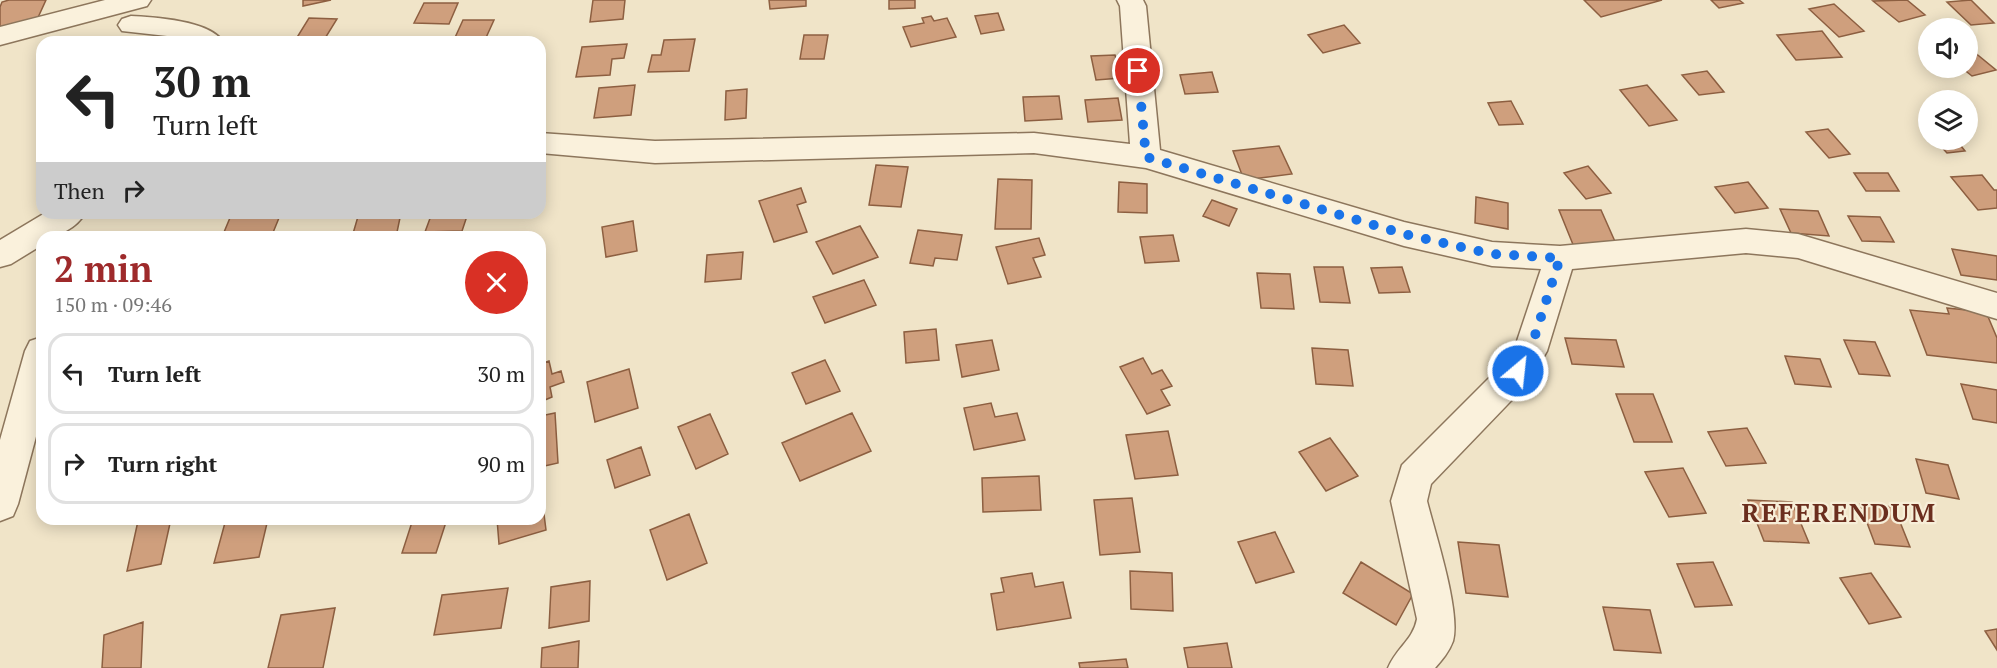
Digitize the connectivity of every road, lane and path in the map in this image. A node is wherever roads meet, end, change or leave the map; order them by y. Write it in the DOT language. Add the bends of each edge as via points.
graph roads {
  1 [pos="1130,0"];
  2 [pos="133,14"];
  3 [pos="0,36"];
  4 [pos="194,36"];
  5 [pos="546,143"];
  6 [pos="1146,157"];
  7 [pos="60,219"];
  8 [pos="40,231"];
  9 [pos="36,233"];
  10 [pos="0,255"];
  11 [pos="1560,258"];
  12 [pos="1997,306"];
  13 [pos="36,373"];
  14 [pos="0,504"];
  15 [pos="1408,668"];
  1 -- 6 [label="street"];
  2 -- 3 [label="street"];
  2 -- 4 [label="street"];
  5 -- 6 [label="street" via="655,152 1034,143"];
  6 -- 11 [label="street" via="1404,234 1492,254"];
  7 -- 8 [label="street"];
  9 -- 10 [label="street"];
  11 -- 12 [label="street" via="1746,241 1798,246"];
  11 -- 15 [label="street" via="1530,351 1518,371 1415,476 1409,501 1436,619 1433,641"];
  13 -- 14 [label="street"];
}
